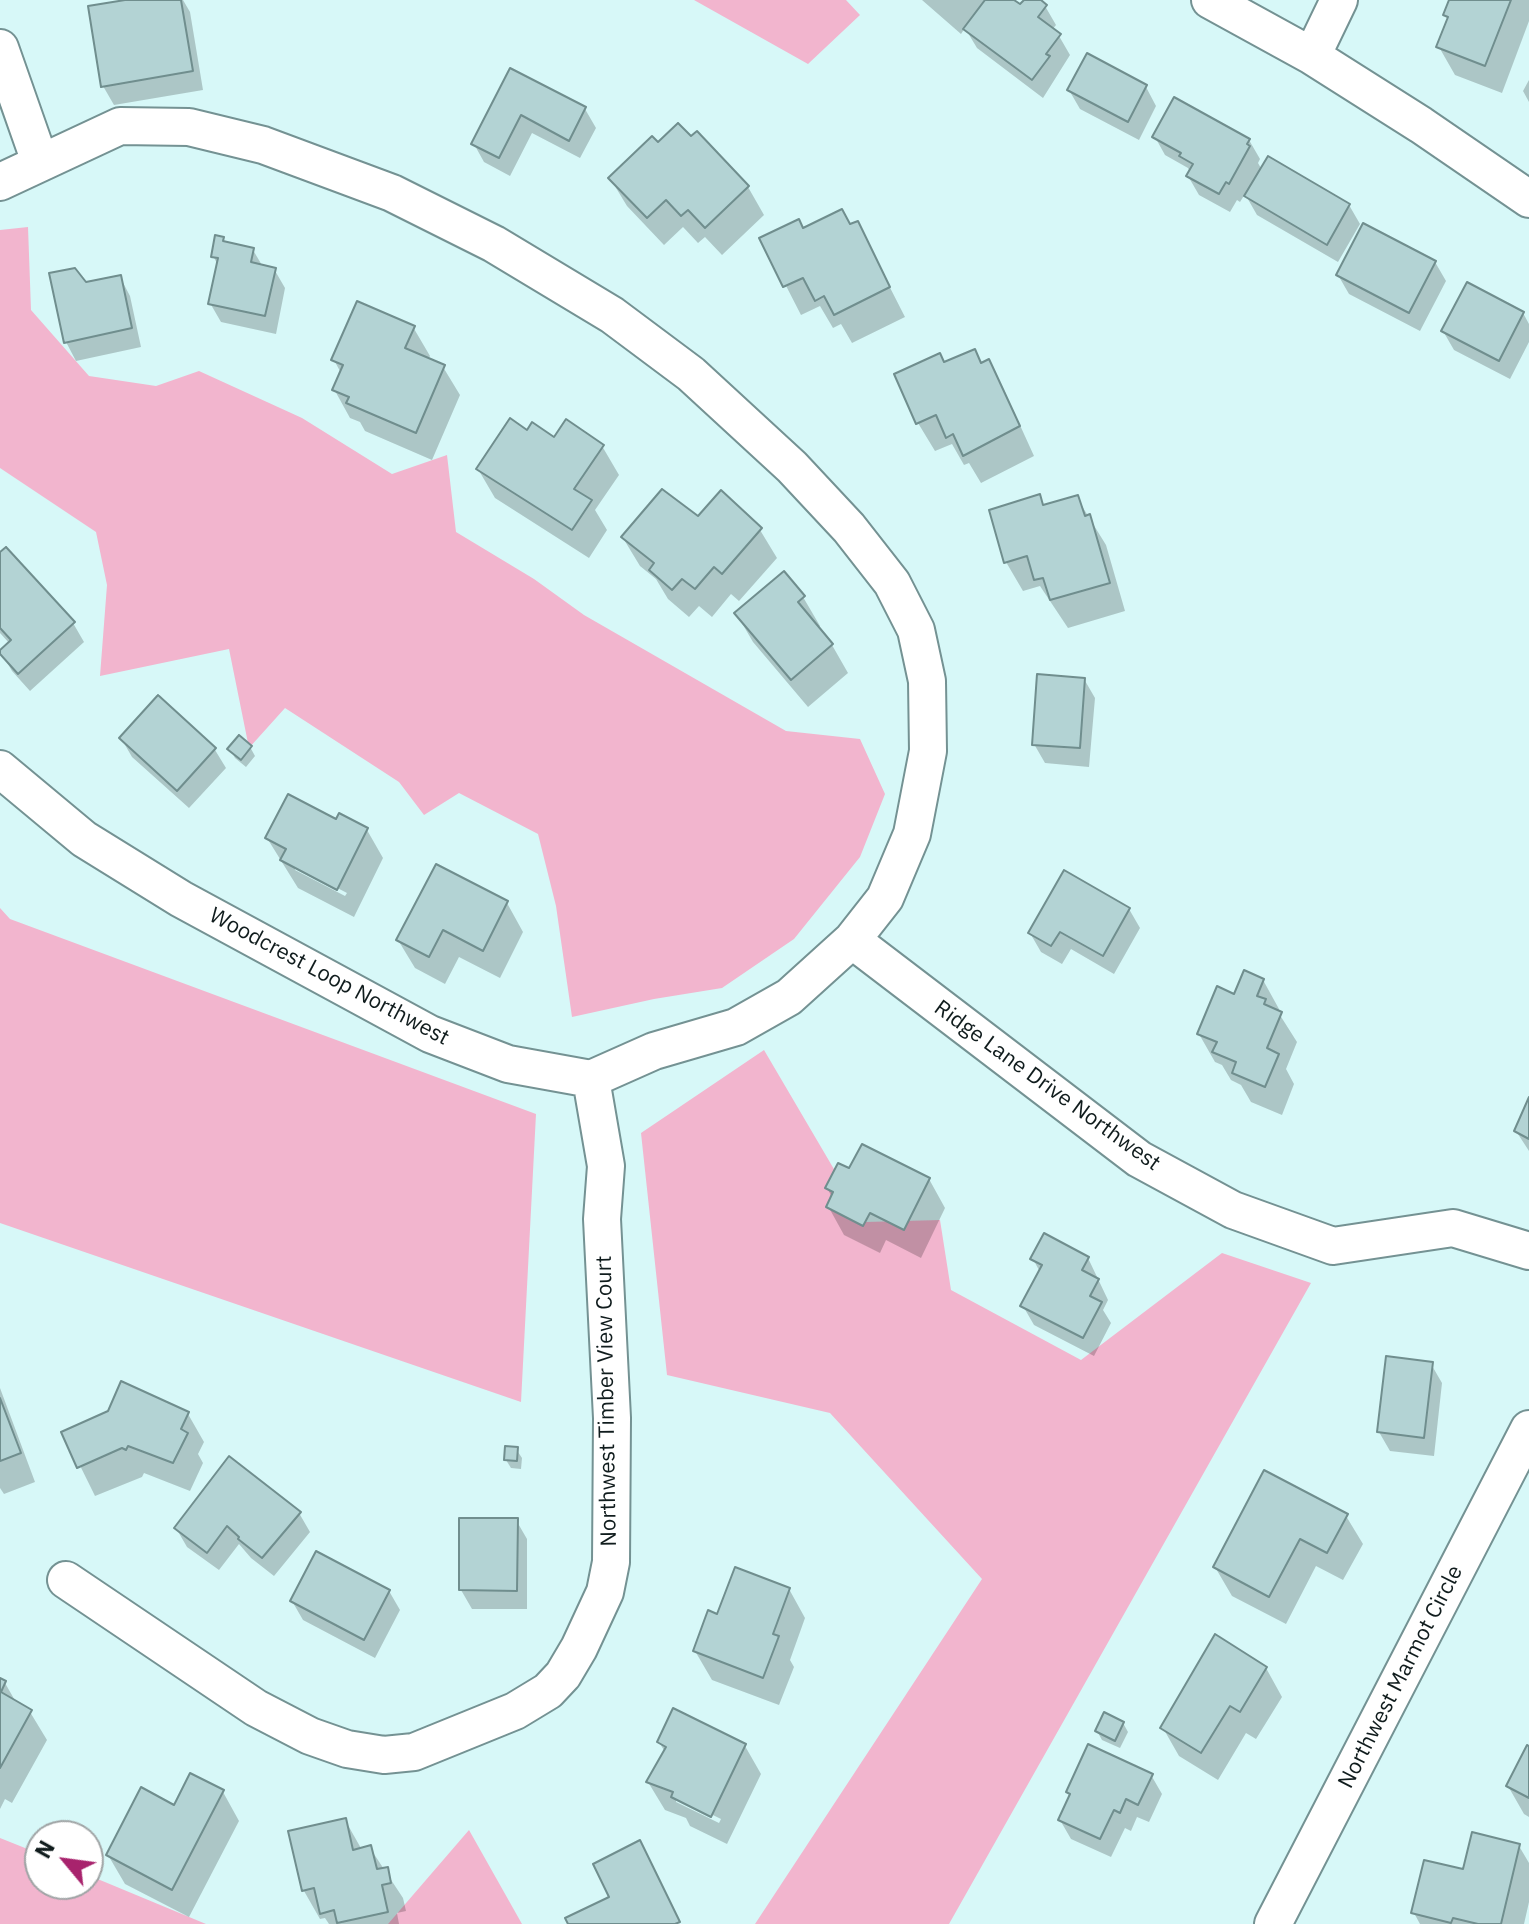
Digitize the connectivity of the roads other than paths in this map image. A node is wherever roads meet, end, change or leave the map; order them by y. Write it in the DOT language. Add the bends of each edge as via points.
graph roads {
  1 [pos="1210,0"];
  2 [pos="1339,0"];
  3 [pos="0,48"];
  4 [pos="1312,56"];
  5 [pos="40,162"];
  6 [pos="0,182"];
  7 [pos="1529,199"];
  8 [pos="0,769"];
  9 [pos="852,940"];
  10 [pos="591,1079"];
  11 [pos="1529,1251"];
  12 [pos="1529,1429"];
  13 [pos="66,1580"];
  14 [pos="1273,1924"];
  1 -- 4 [label="street"];
  2 -- 4 [label="street"];
  3 -- 5 [label="street"];
  4 -- 7 [label="street"];
  5 -- 6 [label="street"];
  5 -- 9 [label="street" via="120,126 189,127 263,145 392,193 494,244 612,315 691,374 792,467 892,583 916,630 927,681 928,751 912,834 885,898"];
  8 -- 10 [label="street, Woodcrest Loop Northwest" via="96,847 430,1034 508,1064"];
  9 -- 10 [label="street" via="789,997 736,1027 654,1051"];
  9 -- 11 [label="street, Ridge Lane Drive Northwest" via="1139,1159 1233,1210 1333,1246 1453,1228"];
  10 -- 13 [label="street, Northwest Timber View Court" via="606,1166 602,1219 612,1418 611,1562 605,1592 579,1648 548,1691 515,1711 414,1752 384,1755 347,1749 256,1708"];
  12 -- 14 [label="street, Northwest Marmot Circle"];
}
